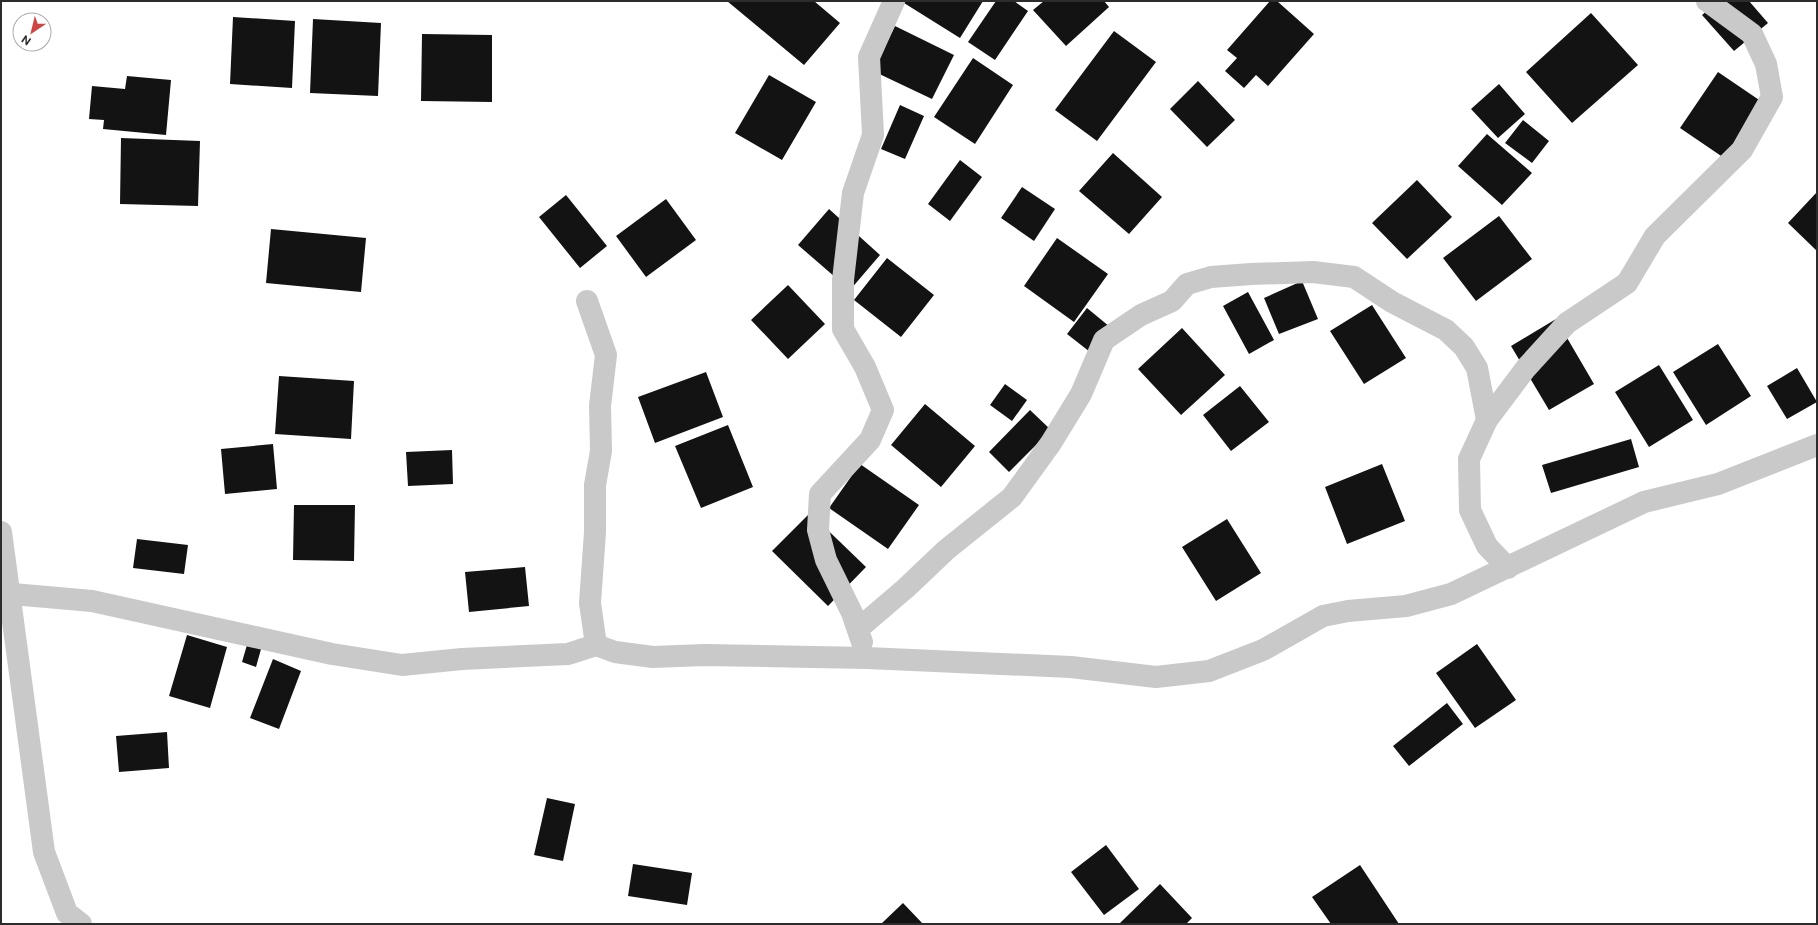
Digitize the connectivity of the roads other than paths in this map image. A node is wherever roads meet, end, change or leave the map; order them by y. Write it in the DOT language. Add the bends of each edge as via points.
graph roads {
  1 [pos="894,1"];
  2 [pos="1707,1"];
  3 [pos="587,301"];
  4 [pos="1487,420"];
  5 [pos="1817,445"];
  6 [pos="1,532"];
  7 [pos="1508,568"];
  8 [pos="6,593"];
  9 [pos="858,629"];
  10 [pos="596,645"];
  11 [pos="868,658"];
  12 [pos="81,924"];
  1 -- 9 [label="street" via="869,57 873,135 853,193 843,280 843,329 865,367 883,410 870,440 820,494 818,523 826,560"];
  2 -- 4 [label="street" via="1752,34 1766,64 1772,97 1742,150 1655,236 1627,284 1567,323 1526,368"];
  3 -- 10 [label="street" via="606,356 600,406 601,451 595,485 590,603"];
  4 -- 7 [label="street" via="1470,459 1470,510 1487,546"];
  4 -- 9 [label="street" via="1477,368 1464,347 1446,330 1392,302 1354,276 1313,272 1251,274 1211,277 1187,284 1172,301 1141,315 1104,340 1081,394 1051,443 1012,497 946,550"];
  5 -- 7 [label="street" via="1718,484 1644,502"];
  6 -- 8 [label="street"];
  7 -- 11 [label="street" via="1451,594 1406,606 1323,616 1263,650 1209,671 1156,677 1070,667"];
  8 -- 10 [label="street" via="92,601 332,654 402,665 462,659 568,654"];
  8 -- 12 [label="street" via="44,852 67,913"];
  9 -- 11 [label="street"];
  10 -- 11 [label="street" via="615,652 653,657 704,655"];
}
